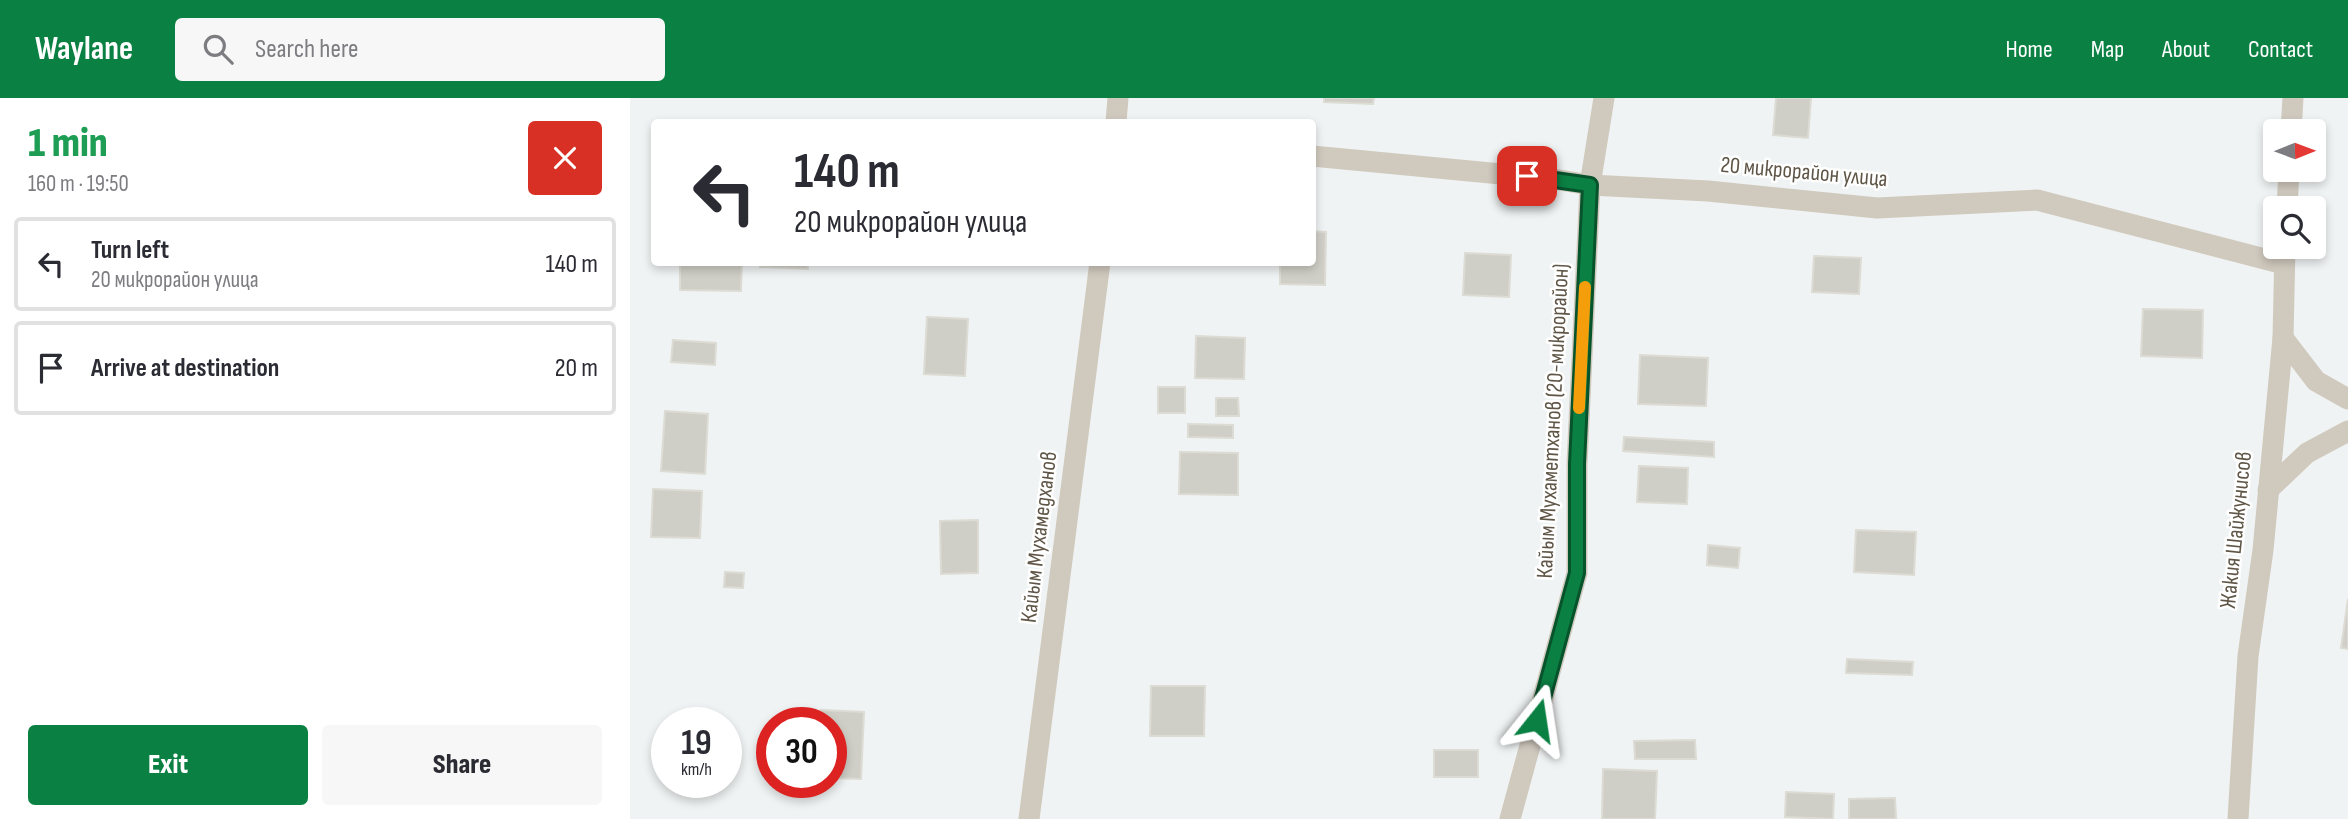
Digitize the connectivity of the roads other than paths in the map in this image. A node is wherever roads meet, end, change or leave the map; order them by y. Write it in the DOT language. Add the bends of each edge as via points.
graph roads {
  1 [pos="1118,98"];
  2 [pos="1604,98"];
  3 [pos="2293,98"];
  4 [pos="1116,119"];
  5 [pos="2292,119"];
  6 [pos="1316,156"];
  7 [pos="1590,185"];
  8 [pos="2263,251"];
  9 [pos="2284,259"];
  10 [pos="1099,266"];
  11 [pos="2283,338"];
  12 [pos="2348,399"];
  13 [pos="2348,431"];
  14 [pos="2268,490"];
  15 [pos="1030,819"];
  16 [pos="1510,819"];
  17 [pos="2238,819"];
  1 -- 4 [label="street"];
  2 -- 7 [label="street"];
  3 -- 5 [label="street"];
  6 -- 7 [label="street, 20 микрорайон улица"];
  7 -- 8 [label="street, 20 микрорайон улица" via="1877,208 2037,200"];
  7 -- 16 [label="street, Кайым Мухаметханов (20-микрорайон)" via="1577,464 1577,573"];
  9 -- 11 [label="street, Жакия Шайжунисов"];
  10 -- 15 [label="street, Кайым Мухамедханов"];
  11 -- 12 [label="street" via="2316,381"];
  11 -- 14 [label="street, Жакия Шайжунисов"];
  13 -- 14 [label="street" via="2308,453"];
  14 -- 17 [label="street, Жакия Шайжунисов" via="2248,656"];
}
